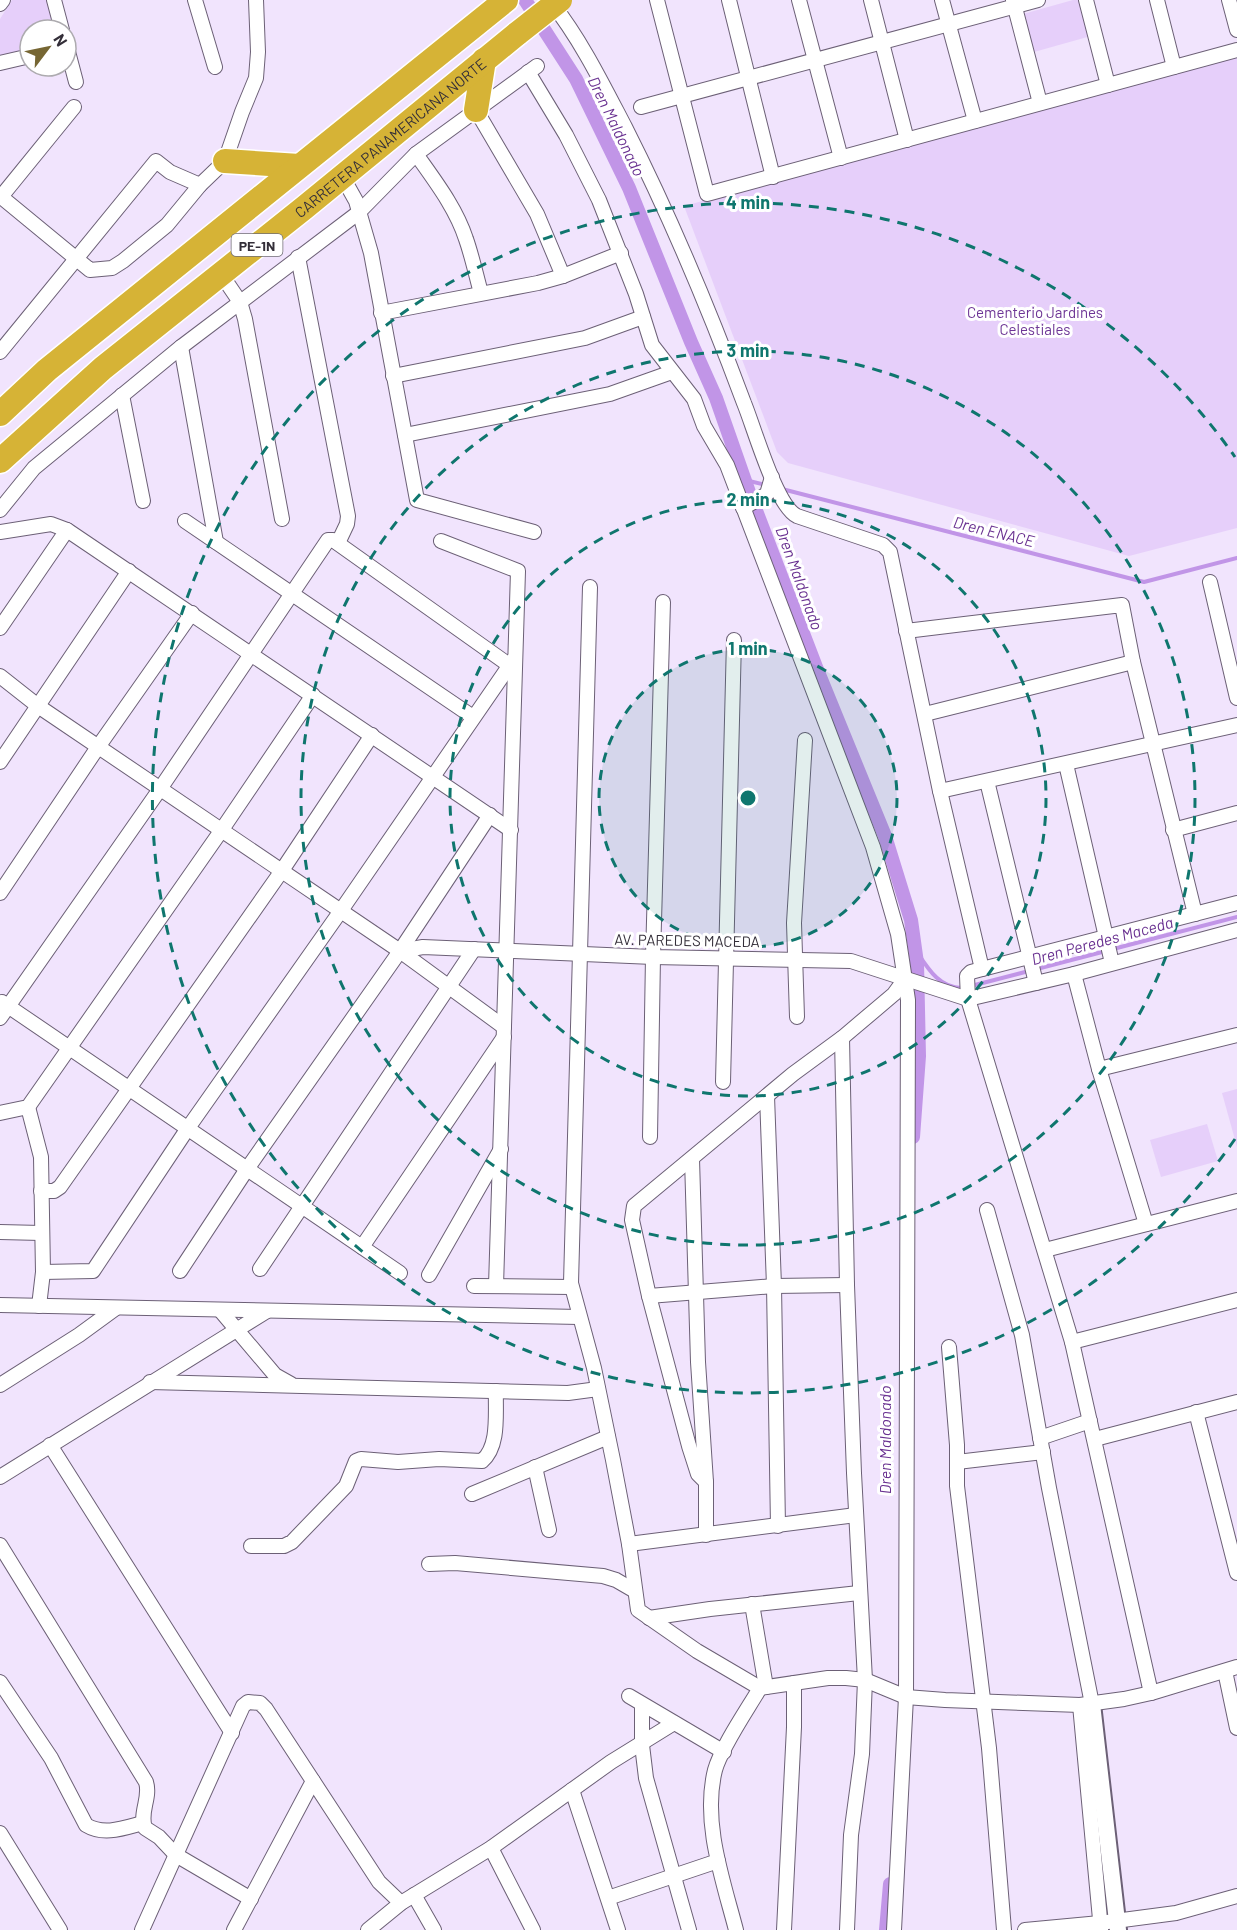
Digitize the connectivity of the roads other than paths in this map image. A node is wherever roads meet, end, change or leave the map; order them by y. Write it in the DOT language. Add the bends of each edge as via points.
graph roads {
  1 [pos="3,0"];
  2 [pos="54,0"];
  3 [pos="195,0"];
  4 [pos="256,0"];
  5 [pos="549,0"];
  6 [pos="560,0"];
  7 [pos="657,0"];
  8 [pos="729,0"];
  9 [pos="799,0"];
  10 [pos="870,0"];
  11 [pos="942,0"];
  12 [pos="1038,0"];
  13 [pos="1086,0"];
  14 [pos="1157,0"];
  15 [pos="1229,0"];
  16 [pos="1014,3"];
  17 [pos="0,4"];
  18 [pos="501,4"];
  19 [pos="59,18"];
  20 [pos="948,24"];
  21 [pos="1237,30"];
  22 [pos="882,42"];
  23 [pos="1237,50"];
  24 [pos="18,59"];
  25 [pos="484,60"];
  26 [pos="815,60"];
  27 [pos="0,63"];
  28 [pos="215,67"];
  29 [pos="1174,67"];
  30 [pos="75,78"];
  31 [pos="748,78"];
  32 [pos="76,82"];
  33 [pos="1108,85"];
  34 [pos="682,97"];
  35 [pos="1040,104"];
  36 [pos="74,106"];
  37 [pos="641,108"];
  38 [pos="476,110"];
  39 [pos="975,121"];
  40 [pos="907,140"];
  41 [pos="416,154"];
  42 [pos="841,158"];
  43 [pos="225,161"];
  44 [pos="299,166"];
  45 [pos="342,176"];
  46 [pos="773,177"];
  47 [pos="200,185"];
  48 [pos="0,197"];
  49 [pos="358,213"];
  50 [pos="621,253"];
  51 [pos="298,257"];
  52 [pos="76,259"];
  53 [pos="221,274"];
  54 [pos="563,276"];
  55 [pos="481,293"];
  56 [pos="240,302"];
  57 [pos="381,313"];
  58 [pos="643,317"];
  59 [pos="181,347"];
  60 [pos="0,352"];
  61 [pos="672,372"];
  62 [pos="393,376"];
  63 [pos="122,395"];
  64 [pos="0,414"];
  65 [pos="405,435"];
  66 [pos="0,460"];
  67 [pos="772,477"];
  68 [pos="143,501"];
  69 [pos="743,508"];
  70 [pos="0,510"];
  71 [pos="282,519"];
  72 [pos="185,522"];
  73 [pos="67,530"];
  74 [pos="534,531"];
  75 [pos="0,532"];
  76 [pos="441,541"];
  77 [pos="216,542"];
  78 [pos="338,543"];
  79 [pos="129,571"];
  80 [pos="1210,582"];
  81 [pos="590,587"];
  82 [pos="292,593"];
  83 [pos="0,602"];
  84 [pos="663,602"];
  85 [pos="12,610"];
  86 [pos="192,614"];
  87 [pos="0,628"];
  88 [pos="906,631"];
  89 [pos="734,640"];
  90 [pos="250,653"];
  91 [pos="512,661"];
  92 [pos="1133,662"];
  93 [pos="0,676"];
  94 [pos="313,695"];
  95 [pos="1237,698"];
  96 [pos="38,706"];
  97 [pos="925,714"];
  98 [pos="473,717"];
  99 [pos="1237,724"];
  100 [pos="372,735"];
  101 [pos="805,740"];
  102 [pos="1153,744"];
  103 [pos="98,747"];
  104 [pos="0,762"];
  105 [pos="1065,764"];
  106 [pos="433,776"];
  107 [pos="987,781"];
  108 [pos="160,789"];
  109 [pos="940,791"];
  110 [pos="1237,813"];
  111 [pos="490,815"];
  112 [pos="511,830"];
  113 [pos="1173,830"];
  114 [pos="221,831"];
  115 [pos="281,872"];
  116 [pos="0,893"];
  117 [pos="1237,903"];
  118 [pos="340,912"];
  119 [pos="1195,914"];
  120 [pos="1237,930"];
  121 [pos="1106,937"];
  122 [pos="474,949"];
  123 [pos="400,951"];
  124 [pos="507,952"];
  125 [pos="580,954"];
  126 [pos="1030,956"];
  127 [pos="653,957"];
  128 [pos="726,958"];
  129 [pos="796,959"];
  130 [pos="1112,963"];
  131 [pos="982,969"];
  132 [pos="1074,974"];
  133 [pos="905,979"];
  134 [pos="1036,983"];
  135 [pos="449,988"];
  136 [pos="968,999"];
  137 [pos="3,1008"];
  138 [pos="797,1017"];
  139 [pos="504,1032"];
  140 [pos="1237,1035"];
  141 [pos="842,1038"];
  142 [pos="69,1048"];
  143 [pos="1099,1069"];
  144 [pos="723,1082"];
  145 [pos="129,1088"];
  146 [pos="767,1096"];
  147 [pos="28,1107"];
  148 [pos="0,1113"];
  149 [pos="188,1128"];
  150 [pos="650,1137"];
  151 [pos="502,1147"];
  152 [pos="692,1159"];
  153 [pos="247,1168"];
  154 [pos="41,1191"];
  155 [pos="1237,1201"];
  156 [pos="303,1206"];
  157 [pos="987,1210"];
  158 [pos="1146,1224"];
  159 [pos="0,1232"];
  160 [pos="41,1233"];
  161 [pos="362,1247"];
  162 [pos="1045,1250"];
  163 [pos="260,1269"];
  164 [pos="180,1271"];
  165 [pos="43,1272"];
  166 [pos="400,1272"];
  167 [pos="429,1275"];
  168 [pos="847,1285"];
  169 [pos="474,1286"];
  170 [pos="496,1286"];
  171 [pos="774,1286"];
  172 [pos="572,1287"];
  173 [pos="696,1291"];
  174 [pos="649,1296"];
  175 [pos="1237,1300"];
  176 [pos="0,1305"];
  177 [pos="39,1306"];
  178 [pos="117,1308"];
  179 [pos="220,1310"];
  180 [pos="267,1311"];
  181 [pos="579,1317"];
  182 [pos="237,1329"];
  183 [pos="1072,1342"];
  184 [pos="949,1347"];
  185 [pos="150,1382"];
  186 [pos="0,1385"];
  187 [pos="293,1386"];
  188 [pos="598,1389"];
  189 [pos="496,1391"];
  190 [pos="1237,1401"];
  191 [pos="1196,1412"];
  192 [pos="1090,1421"];
  193 [pos="608,1437"];
  194 [pos="1095,1439"];
  195 [pos="50,1445"];
  196 [pos="1042,1445"];
  197 [pos="957,1462"];
  198 [pos="535,1467"];
  199 [pos="0,1477"];
  200 [pos="706,1482"];
  201 [pos="472,1494"];
  202 [pos="856,1515"];
  203 [pos="778,1526"];
  204 [pos="549,1530"];
  205 [pos="706,1535"];
  206 [pos="629,1544"];
  207 [pos="0,1545"];
  208 [pos="251,1546"];
  209 [pos="429,1564"];
  210 [pos="1237,1573"];
  211 [pos="636,1591"];
  212 [pos="860,1593"];
  213 [pos="752,1604"];
  214 [pos="649,1618"];
  215 [pos="1231,1669"];
  216 [pos="865,1680"];
  217 [pos="0,1683"];
  218 [pos="794,1683"];
  219 [pos="763,1688"];
  220 [pos="1151,1693"];
  221 [pos="629,1696"];
  222 [pos="906,1697"];
  223 [pos="983,1702"];
  224 [pos="1086,1704"];
  225 [pos="642,1705"];
  226 [pos="674,1723"];
  227 [pos="1237,1728"];
  228 [pos="232,1733"];
  229 [pos="642,1745"];
  230 [pos="724,1752"];
  231 [pos="314,1781"];
  232 [pos="572,1790"];
  233 [pos="143,1823"];
  234 [pos="0,1833"];
  235 [pos="491,1848"];
  236 [pos="176,1855"];
  237 [pos="718,1862"];
  238 [pos="673,1877"];
  239 [pos="414,1895"];
  240 [pos="1237,1896"];
  241 [pos="608,1898"];
  242 [pos="251,1899"];
  243 [pos="401,1903"];
  244 [pos="1109,1926"];
  245 [pos="60,1930"];
  246 [pos="142,1930"];
  247 [pos="234,1930"];
  248 [pos="368,1930"];
  249 [pos="434,1930"];
  250 [pos="532,1930"];
  251 [pos="618,1930"];
  252 [pos="689,1930"];
  253 [pos="736,1930"];
  254 [pos="784,1930"];
  255 [pos="847,1930"];
  256 [pos="894,1930"];
  257 [pos="1004,1930"];
  258 [pos="1025,1930"];
  1 -- 17 [label="street"];
  2 -- 19 [label="street"];
  3 -- 28 [label="street"];
  4 -- 43 [label="street" via="256,78"];
  5 -- 67 [label="street" via="592,64 647,171 693,272"];
  6 -- 25 [label="highway, CARRETERA PANAMERICANA NORTE / PE-1N, bridge"];
  7 -- 34 [label="street"];
  8 -- 31 [label="street"];
  9 -- 26 [label="street"];
  10 -- 22 [label="street"];
  11 -- 20 [label="street"];
  12 -- 16 [label="street"];
  13 -- 33 [label="street"];
  14 -- 29 [label="street"];
  15 -- 21 [label="street"];
  16 -- 20 [label="street"];
  16 -- 35 [label="street"];
  18 -- 44 [label="highway, PE-1N"];
  20 -- 22 [label="street"];
  20 -- 39 [label="street"];
  22 -- 26 [label="street"];
  22 -- 40 [label="street"];
  23 -- 29 [label="street"];
  24 -- 27 [label="street"];
  25 -- 38 [label="highway"];
  25 -- 45 [label="highway, CARRETERA PANAMERICANA NORTE / PE-1N"];
  26 -- 31 [label="street"];
  26 -- 42 [label="street"];
  29 -- 33 [label="street"];
  30 -- 32 [label="street"];
  31 -- 34 [label="street"];
  31 -- 46 [label="street"];
  33 -- 35 [label="street"];
  34 -- 37 [label="street"];
  34 -- 46 [label="street" via="707,194"];
  35 -- 39 [label="street"];
  36 -- 48 [label="street"];
  38 -- 41 [label="street"];
  38 -- 50 [label="street" via="532,69 599,200"];
  38 -- 54 [label="street" via="537,214"];
  39 -- 40 [label="street"];
  40 -- 42 [label="street"];
  41 -- 49 [label="street"];
  41 -- 55 [label="street" via="459,222"];
  42 -- 46 [label="street"];
  43 -- 44 [label="highway"];
  43 -- 47 [label="street"];
  44 -- 64 [label="highway, PE-1N" via="47,370"];
  45 -- 49 [label="street"];
  45 -- 53 [label="highway, CARRETERA PANAMERICANA NORTE / PE-1N"];
  47 -- 52 [label="street" via="167,225 118,265 90,270"];
  47 -- 52 [label="street" via="156,161"];
  48 -- 52 [label="street"];
  49 -- 51 [label="street"];
  49 -- 57 [label="street" via="371,253"];
  50 -- 54 [label="street"];
  50 -- 58 [label="street"];
  51 -- 56 [label="street"];
  51 -- 78 [label="street" via="348,516"];
  52 -- 60 [label="street"];
  53 -- 56 [label="street"];
  53 -- 66 [label="highway, CARRETERA PANAMERICANA NORTE / PE-1N" via="103,368"];
  54 -- 55 [label="street"];
  55 -- 57 [label="street"];
  56 -- 59 [label="street"];
  56 -- 71 [label="street"];
  57 -- 62 [label="street"];
  58 -- 61 [label="street" via="652,345"];
  58 -- 62 [label="street" via="585,338"];
  59 -- 63 [label="street"];
  59 -- 77 [label="street"];
  61 -- 65 [label="street" via="610,394"];
  61 -- 69 [label="street" via="694,399 704,426 727,465"];
  62 -- 65 [label="street"];
  63 -- 68 [label="street"];
  63 -- 70 [label="street" via="34,468"];
  65 -- 74 [label="street" via="417,500"];
  67 -- 69 [label="street" via="767,494"];
  67 -- 88 [label="street" via="791,513 883,545 890,552"];
  69 -- 133 [label="street" via="873,847 898,934"];
  72 -- 77 [label="street"];
  73 -- 75 [label="street" via="51,524"];
  73 -- 79 [label="street"];
  73 -- 85 [label="street"];
  76 -- 91 [label="street" via="518,571"];
  77 -- 82 [label="street"];
  78 -- 82 [label="street" via="324,543"];
  78 -- 91 [label="street"];
  79 -- 86 [label="street"];
  79 -- 96 [label="street"];
  80 -- 95 [label="street"];
  81 -- 125 [label="street"];
  82 -- 90 [label="street"];
  82 -- 98 [label="street"];
  83 -- 85 [label="street"];
  84 -- 127 [label="street"];
  85 -- 87 [label="street"];
  86 -- 90 [label="street"];
  86 -- 103 [label="street"];
  88 -- 92 [label="street" via="1122,605"];
  88 -- 97 [label="street"];
  89 -- 128 [label="street"];
  90 -- 94 [label="street"];
  90 -- 108 [label="street"];
  91 -- 98 [label="street"];
  91 -- 112 [label="street"];
  92 -- 97 [label="street"];
  92 -- 102 [label="street"];
  93 -- 96 [label="street"];
  94 -- 100 [label="street"];
  94 -- 114 [label="street"];
  96 -- 103 [label="street"];
  96 -- 104 [label="street"];
  97 -- 109 [label="street"];
  98 -- 106 [label="street"];
  99 -- 102 [label="street"];
  100 -- 106 [label="street"];
  100 -- 115 [label="street"];
  101 -- 129 [label="street" via="794,923"];
  102 -- 105 [label="street"];
  102 -- 113 [label="street"];
  103 -- 108 [label="street"];
  103 -- 116 [label="street"];
  105 -- 107 [label="street"];
  105 -- 121 [label="street"];
  106 -- 111 [label="street"];
  106 -- 118 [label="street"];
  107 -- 109 [label="street"];
  107 -- 126 [label="street"];
  108 -- 114 [label="street"];
  108 -- 137 [label="street"];
  109 -- 131 [label="street"];
  110 -- 113 [label="street"];
  111 -- 112 [label="street"];
  111 -- 123 [label="street"];
  112 -- 124 [label="street"];
  113 -- 119 [label="street"];
  114 -- 115 [label="street"];
  114 -- 142 [label="street"];
  115 -- 118 [label="street"];
  115 -- 145 [label="street"];
  117 -- 119 [label="street"];
  118 -- 123 [label="street"];
  118 -- 149 [label="street"];
  119 -- 121 [label="street"];
  120 -- 130 [label="street"];
  121 -- 126 [label="street"];
  121 -- 130 [label="street"];
  122 -- 123 [label="street, AV. PAREDES MACEDA" via="423,947"];
  122 -- 124 [label="street, AV. PAREDES MACEDA"];
  122 -- 135 [label="street"];
  123 -- 135 [label="street"];
  123 -- 153 [label="street"];
  124 -- 125 [label="street, AV. PAREDES MACEDA"];
  124 -- 139 [label="street"];
  125 -- 127 [label="street, AV. PAREDES MACEDA"];
  125 -- 172 [label="street"];
  126 -- 131 [label="street"];
  126 -- 134 [label="street"];
  127 -- 128 [label="street, AV. PAREDES MACEDA"];
  127 -- 150 [label="street"];
  128 -- 129 [label="street, AV. PAREDES MACEDA"];
  128 -- 144 [label="street"];
  129 -- 133 [label="street, AV. PAREDES MACEDA" via="851,961"];
  129 -- 138 [label="street"];
  130 -- 132 [label="street"];
  131 -- 136 [label="street" via="967,976"];
  132 -- 134 [label="street"];
  132 -- 143 [label="street"];
  133 -- 136 [label="street, AV. PAREDES MACEDA"];
  133 -- 141 [label="street" via="894,994"];
  133 -- 222 [label="street"];
  134 -- 136 [label="street"];
  135 -- 139 [label="street"];
  135 -- 156 [label="street"];
  136 -- 162 [label="street"];
  137 -- 142 [label="street"];
  139 -- 151 [label="street"];
  139 -- 161 [label="street"];
  140 -- 143 [label="street"];
  141 -- 146 [label="street"];
  141 -- 168 [label="street"];
  142 -- 145 [label="street"];
  142 -- 147 [label="street"];
  143 -- 158 [label="street"];
  145 -- 149 [label="street"];
  145 -- 154 [label="street" via="60,1187"];
  146 -- 152 [label="street"];
  146 -- 171 [label="street"];
  147 -- 148 [label="street"];
  147 -- 154 [label="street" via="41,1157"];
  149 -- 153 [label="street"];
  149 -- 165 [label="street" via="93,1271"];
  151 -- 167 [label="street"];
  151 -- 170 [label="street"];
  152 -- 173 [label="street"];
  152 -- 174 [label="street" via="634,1206 632,1212"];
  153 -- 156 [label="street"];
  153 -- 164 [label="street"];
  154 -- 160 [label="street"];
  155 -- 158 [label="street"];
  156 -- 161 [label="street"];
  156 -- 163 [label="street"];
  157 -- 196 [label="street" via="1022,1335"];
  158 -- 162 [label="street"];
  159 -- 160 [label="street"];
  160 -- 165 [label="street"];
  161 -- 166 [label="street"];
  162 -- 183 [label="street"];
  165 -- 177 [label="street"];
  168 -- 171 [label="street"];
  168 -- 202 [label="street"];
  169 -- 170 [label="street"];
  170 -- 172 [label="street"];
  171 -- 173 [label="street"];
  171 -- 203 [label="street"];
  172 -- 181 [label="street"];
  173 -- 174 [label="street"];
  173 -- 200 [label="street"];
  174 -- 200 [label="street" via="698,1474"];
  175 -- 183 [label="street"];
  176 -- 177 [label="street"];
  177 -- 178 [label="street"];
  178 -- 179 [label="street"];
  178 -- 186 [label="street"];
  179 -- 180 [label="street"];
  179 -- 182 [label="street"];
  180 -- 181 [label="street"];
  180 -- 182 [label="street"];
  181 -- 188 [label="street"];
  182 -- 185 [label="street"];
  182 -- 187 [label="street" via="276,1375"];
  183 -- 192 [label="street"];
  184 -- 197 [label="street"];
  185 -- 187 [label="street"];
  185 -- 195 [label="street"];
  187 -- 189 [label="street"];
  188 -- 189 [label="street" via="568,1393"];
  188 -- 193 [label="street"];
  189 -- 208 [label="street" via="492,1446 482,1461 361,1459 356,1461 346,1486 292,1542 284,1546"];
  190 -- 191 [label="street"];
  191 -- 194 [label="street"];
  191 -- 210 [label="street"];
  192 -- 194 [label="street"];
  192 -- 196 [label="street"];
  193 -- 198 [label="street"];
  193 -- 206 [label="street"];
  194 -- 220 [label="street"];
  195 -- 199 [label="street"];
  195 -- 228 [label="street"];
  196 -- 197 [label="street"];
  196 -- 224 [label="street"];
  197 -- 223 [label="street"];
  198 -- 201 [label="street"];
  198 -- 204 [label="street"];
  200 -- 205 [label="street"];
  202 -- 203 [label="street"];
  202 -- 212 [label="street"];
  203 -- 205 [label="street"];
  205 -- 206 [label="street"];
  206 -- 211 [label="street"];
  207 -- 233 [label="street" via="146,1782 149,1792"];
  209 -- 211 [label="street" via="603,1576"];
  211 -- 214 [label="street" via="638,1610"];
  212 -- 213 [label="street"];
  212 -- 216 [label="street"];
  213 -- 214 [label="street"];
  213 -- 219 [label="street"];
  214 -- 219 [label="street" via="697,1651"];
  215 -- 220 [label="street"];
  215 -- 227 [label="street"];
  216 -- 218 [label="street" via="828,1678"];
  216 -- 222 [label="street"];
  216 -- 255 [label="street"];
  217 -- 233 [label="street" via="51,1758 86,1825 111,1831"];
  218 -- 219 [label="street"];
  218 -- 254 [label="street"];
  219 -- 230 [label="street"];
  220 -- 224 [label="street"];
  221 -- 225 [label="street"];
  222 -- 223 [label="street"];
  222 -- 256 [label="street"];
  223 -- 224 [label="street"];
  223 -- 257 [label="street"];
  224 -- 244 [label="street"];
  225 -- 226 [label="street"];
  225 -- 229 [label="street"];
  226 -- 229 [label="street"];
  226 -- 230 [label="street"];
  228 -- 231 [label="street" via="243,1706 248,1702 260,1703"];
  228 -- 236 [label="street"];
  229 -- 232 [label="street"];
  229 -- 238 [label="street" via="646,1778"];
  230 -- 237 [label="street" via="715,1769 712,1813"];
  231 -- 242 [label="street"];
  231 -- 243 [label="street" via="379,1882"];
  232 -- 235 [label="street"];
  232 -- 241 [label="street"];
  233 -- 236 [label="street"];
  234 -- 245 [label="street"];
  235 -- 239 [label="street"];
  235 -- 250 [label="street"];
  236 -- 242 [label="street"];
  236 -- 246 [label="street"];
  237 -- 238 [label="street"];
  237 -- 253 [label="street"];
  238 -- 241 [label="street"];
  238 -- 252 [label="street"];
  239 -- 243 [label="street"];
  239 -- 249 [label="street"];
  240 -- 244 [label="street"];
  241 -- 251 [label="street"];
  242 -- 247 [label="street"];
  243 -- 248 [label="street"];
  244 -- 258 [label="street"];
}
